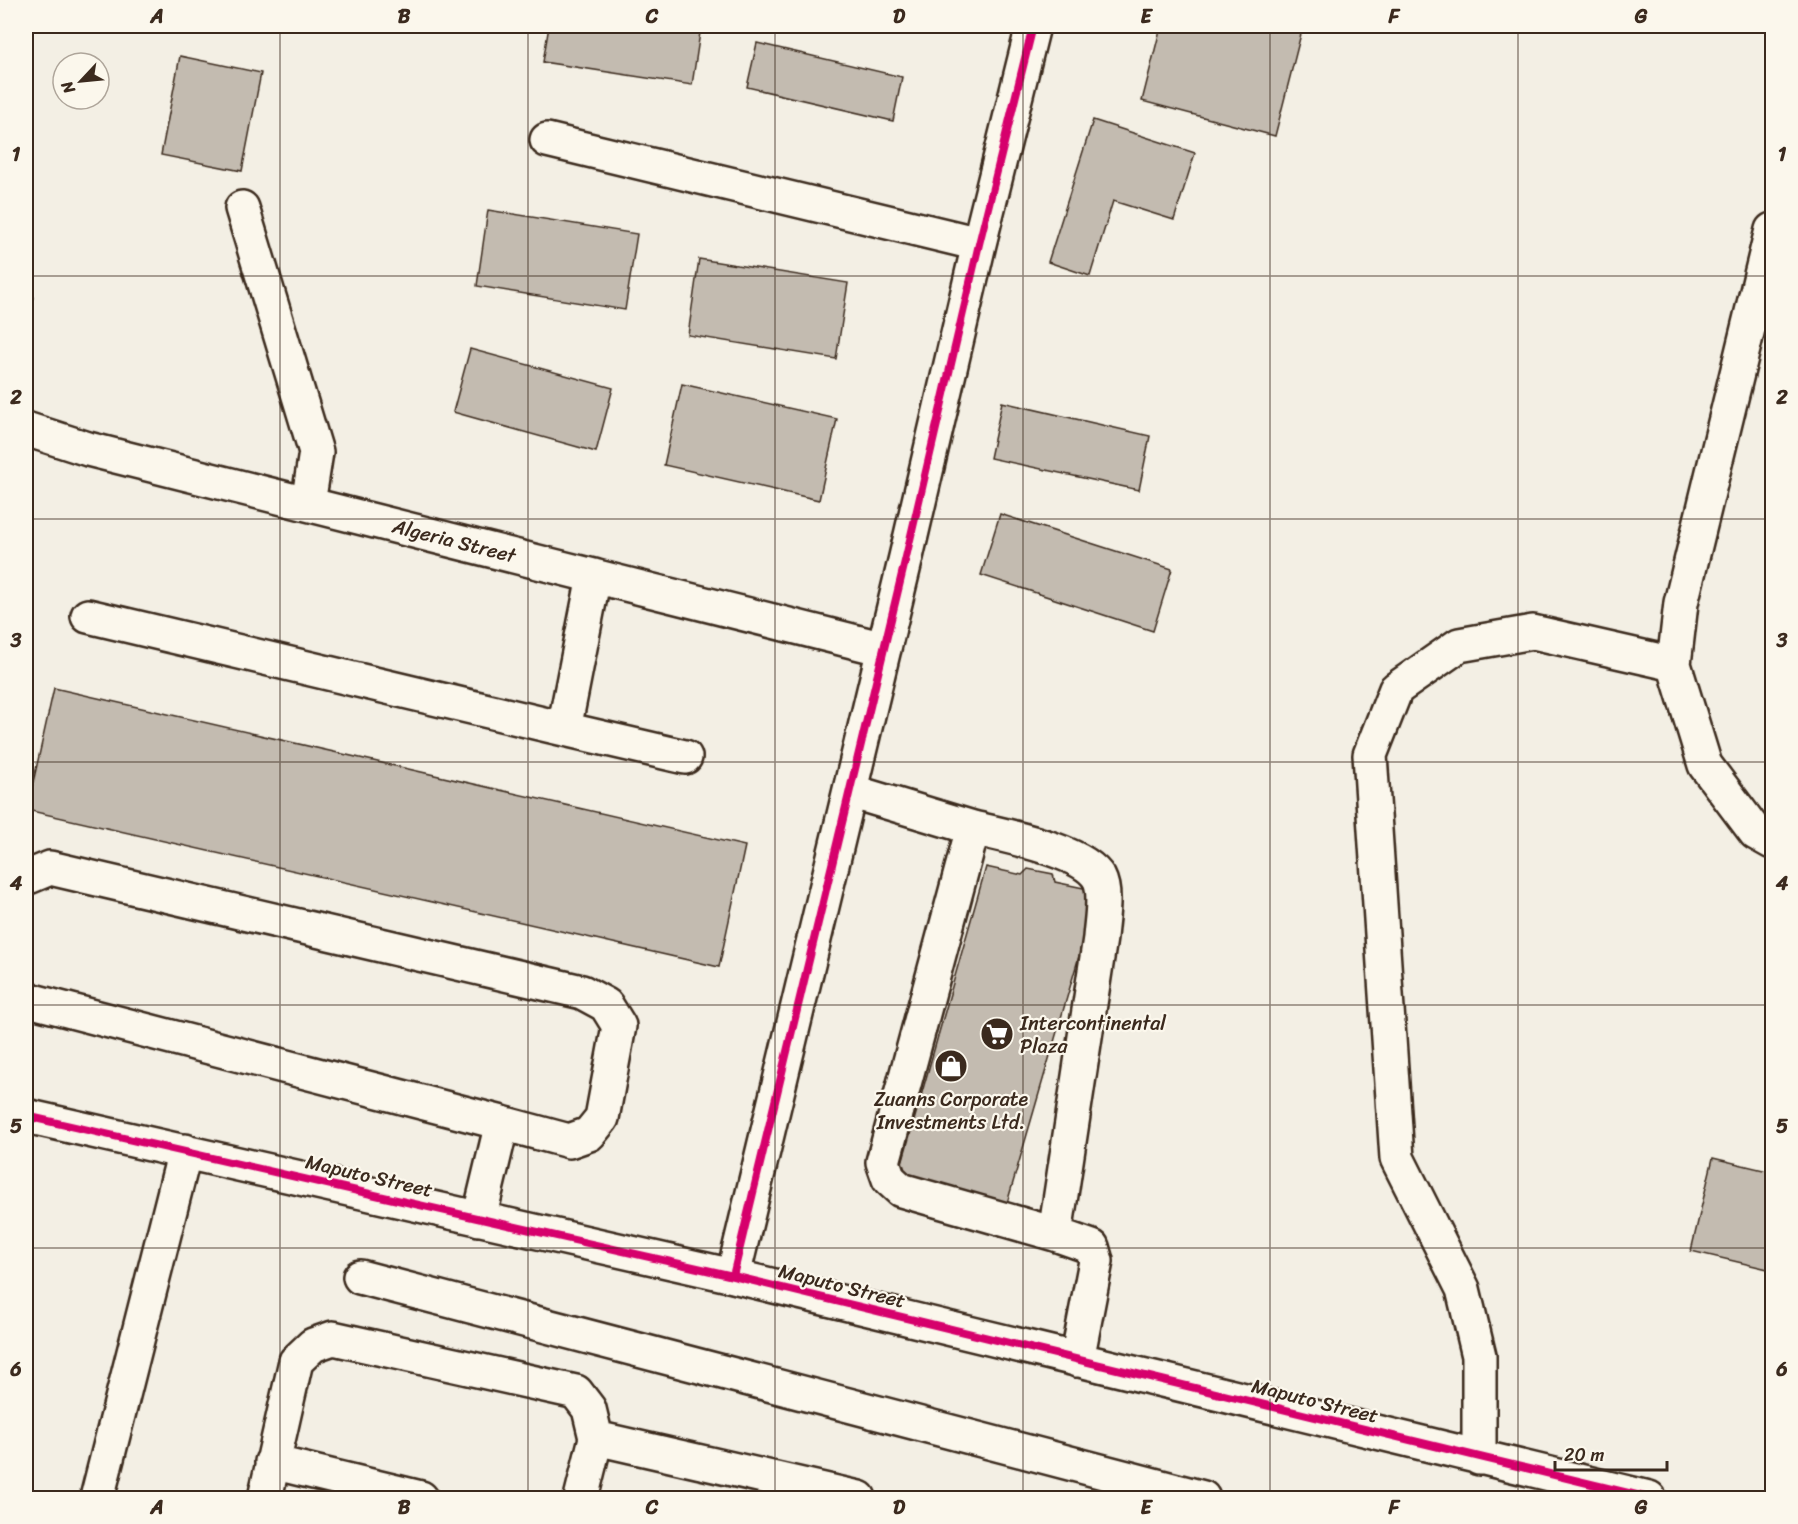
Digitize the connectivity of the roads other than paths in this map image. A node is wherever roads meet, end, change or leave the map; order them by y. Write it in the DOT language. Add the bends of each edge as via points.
graph roads {
  1 [pos="1034,26"];
  2 [pos="547,140"];
  3 [pos="242,208"];
  4 [pos="1773,230"];
  5 [pos="979,244"];
  6 [pos="26,429"];
  7 [pos="308,504"];
  8 [pos="594,576"];
  9 [pos="88,616"];
  10 [pos="884,648"];
  11 [pos="1674,664"];
  12 [pos="564,729"];
  13 [pos="686,757"];
  14 [pos="850,791"];
  15 [pos="973,828"];
  16 [pos="1773,843"];
  17 [pos="26,878"];
  18 [pos="26,997"];
  19 [pos="26,1116"];
  20 [pos="502,1123"];
  21 [pos="185,1151"];
  22 [pos="479,1219"];
  23 [pos="1055,1234"];
  24 [pos="733,1276"];
  25 [pos="360,1277"];
  26 [pos="1077,1360"];
  27 [pos="596,1438"];
  28 [pos="1479,1458"];
  29 [pos="272,1462"];
  30 [pos="97,1498"];
  31 [pos="265,1498"];
  32 [pos="421,1498"];
  33 [pos="581,1498"];
  34 [pos="859,1498"];
  35 [pos="1203,1498"];
  36 [pos="1649,1498"];
  1 -- 5 [label="street"];
  2 -- 5 [label="street"];
  3 -- 7 [label="street" via="316,452"];
  4 -- 11 [label="street" via="1681,603"];
  5 -- 10 [label="street"];
  6 -- 7 [label="street, Algeria Street" via="88,449"];
  7 -- 8 [label="street, Algeria Street"];
  8 -- 10 [label="street, Algeria Street"];
  8 -- 12 [label="street"];
  9 -- 12 [label="street"];
  10 -- 14 [label="street"];
  11 -- 16 [label="street" via="1705,765 1756,833"];
  11 -- 28 [label="street" via="1533,632 1459,645 1396,689 1370,755 1397,1158 1463,1288 1479,1356"];
  12 -- 13 [label="street"];
  14 -- 15 [label="street"];
  14 -- 24 [label="street"];
  15 -- 23 [label="street" via="1066,853 1089,866 1100,880 1100,938"];
  15 -- 23 [label="street" via="883,1162 889,1179 901,1190"];
  17 -- 20 [label="street" via="50,868 582,992 606,1005 620,1026 602,1118 589,1134 569,1141"];
  18 -- 20 [label="street"];
  19 -- 21 [label="street, Maputo Street"];
  20 -- 22 [label="street"];
  21 -- 22 [label="street, Maputo Street"];
  21 -- 30 [label="street"];
  22 -- 24 [label="street, Maputo Street"];
  23 -- 26 [label="street" via="1092,1248 1096,1261"];
  24 -- 26 [label="street, Maputo Street"];
  25 -- 35 [label="street"];
  26 -- 28 [label="street, Maputo Street"];
  27 -- 29 [label="street" via="589,1408 576,1392 333,1338 313,1346 296,1361"];
  27 -- 33 [label="street"];
  27 -- 34 [label="street"];
  28 -- 36 [label="street, Maputo Street"];
  29 -- 31 [label="street"];
  29 -- 32 [label="street"];
}
